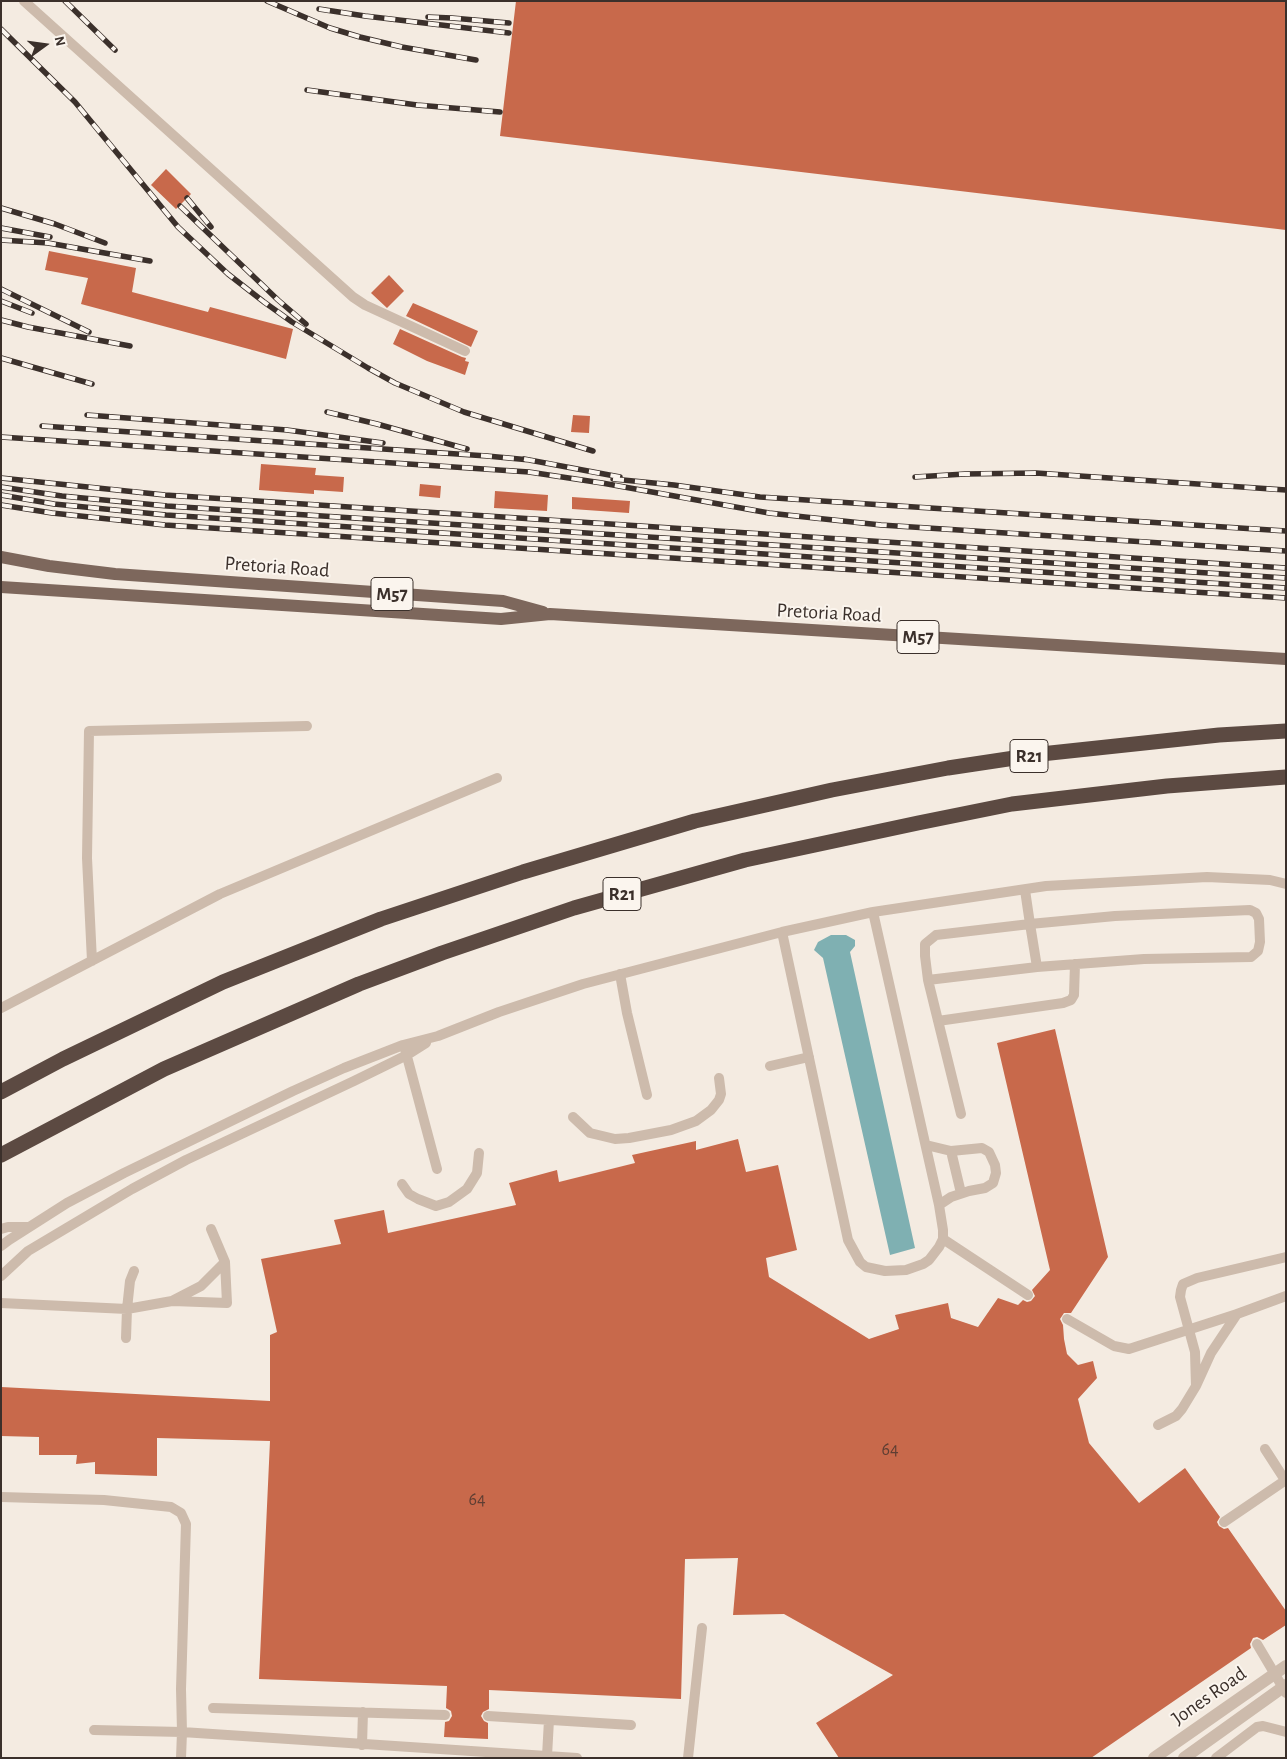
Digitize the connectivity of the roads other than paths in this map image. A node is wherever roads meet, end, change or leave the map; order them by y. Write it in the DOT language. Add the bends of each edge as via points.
graph roads {
  1 [pos="24,1"];
  2 [pos="465,351"];
  3 [pos="1,557"];
  4 [pos="1,587"];
  5 [pos="550,614"];
  6 [pos="1286,659"];
  7 [pos="307,726"];
  8 [pos="1286,731"];
  9 [pos="1286,777"];
  10 [pos="497,778"];
  11 [pos="1286,884"];
  12 [pos="1025,890"];
  13 [pos="873,912"];
  14 [pos="1030,924"];
  15 [pos="782,932"];
  16 [pos="92,961"];
  17 [pos="1074,964"];
  18 [pos="1036,967"];
  19 [pos="620,974"];
  20 [pos="928,980"];
  21 [pos="1,1008"];
  22 [pos="938,1021"];
  23 [pos="405,1050"];
  24 [pos="809,1057"];
  25 [pos="770,1066"];
  26 [pos="720,1078"];
  27 [pos="1,1092"];
  28 [pos="646,1095"];
  29 [pos="961,1114"];
  30 [pos="573,1117"];
  31 [pos="926,1145"];
  32 [pos="951,1151"];
  33 [pos="479,1153"];
  34 [pos="1,1155"];
  35 [pos="437,1170"];
  36 [pos="402,1184"];
  37 [pos="962,1193"];
  38 [pos="939,1205"];
  39 [pos="28,1227"];
  40 [pos="1,1229"];
  41 [pos="212,1229"];
  42 [pos="943,1239"];
  43 [pos="1,1246"];
  44 [pos="1286,1257"];
  45 [pos="225,1262"];
  46 [pos="134,1271"];
  47 [pos="1,1276"];
  48 [pos="1028,1295"];
  49 [pos="1285,1295"];
  50 [pos="172,1301"];
  51 [pos="1,1303"];
  52 [pos="127,1309"];
  53 [pos="1238,1314"];
  54 [pos="1067,1319"];
  55 [pos="1190,1330"];
  56 [pos="126,1338"];
  57 [pos="1196,1386"];
  58 [pos="1158,1425"];
  59 [pos="1265,1449"];
  60 [pos="1286,1480"];
  61 [pos="1,1497"];
  62 [pos="1224,1522"];
  63 [pos="702,1628"];
  64 [pos="1257,1644"];
  65 [pos="1286,1666"];
  66 [pos="1274,1674"];
  67 [pos="1285,1688"];
  68 [pos="213,1708"];
  69 [pos="363,1712"];
  70 [pos="445,1714"];
  71 [pos="488,1716"];
  72 [pos="549,1720"];
  73 [pos="631,1725"];
  74 [pos="94,1730"];
  75 [pos="182,1732"];
  76 [pos="1286,1732"];
  77 [pos="362,1745"];
  78 [pos="547,1756"];
  79 [pos="181,1758"];
  80 [pos="577,1758"];
  81 [pos="688,1758"];
  82 [pos="1154,1758"];
  83 [pos="1184,1758"];
  84 [pos="1216,1758"];
  1 -- 2 [label="lane" via="353,297"];
  3 -- 5 [label="main road, Pretoria Road / M57" via="115,574 503,601"];
  4 -- 5 [label="main road, Pretoria Road / M57" via="501,619"];
  5 -- 6 [label="main road, Pretoria Road / M57"];
  7 -- 16 [label="lane" via="89,731 87,858"];
  8 -- 27 [label="highway, R21" via="1041,754 832,790 695,821 523,872 381,919 223,982"];
  9 -- 34 [label="highway, R21" via="1168,786 1012,804 744,860 574,908 359,984 164,1069"];
  10 -- 16 [label="lane" via="220,894"];
  11 -- 12 [label="lane" via="1270,880 1206,877"];
  12 -- 13 [label="lane"];
  12 -- 14 [label="lane"];
  13 -- 15 [label="lane"];
  13 -- 31 [label="lane"];
  14 -- 17 [label="lane" via="1115,916 1250,910 1259,919 1260,942 1258,951 1251,957"];
  14 -- 18 [label="lane"];
  14 -- 20 [label="lane" via="936,935 925,944"];
  15 -- 19 [label="lane"];
  15 -- 24 [label="lane"];
  16 -- 21 [label="lane"];
  17 -- 18 [label="lane"];
  17 -- 22 [label="lane" via="1074,995 1071,1000"];
  18 -- 20 [label="lane"];
  19 -- 23 [label="lane" via="499,1012"];
  19 -- 28 [label="lane"];
  20 -- 22 [label="lane"];
  22 -- 29 [label="lane"];
  23 -- 35 [label="lane"];
  23 -- 39 [label="lane" via="344,1068 208,1131 99,1186"];
  23 -- 47 [label="lane" via="132,1189 28,1250"];
  24 -- 25 [label="lane"];
  24 -- 42 [label="lane" via="848,1240 860,1262 884,1272 906,1270 929,1260"];
  26 -- 30 [label="lane" via="722,1094 711,1110 696,1121 671,1130 615,1139 590,1132"];
  31 -- 32 [label="lane"];
  31 -- 38 [label="lane"];
  32 -- 37 [label="lane"];
  32 -- 37 [label="lane" via="982,1148 989,1152 995,1165 993,1183"];
  33 -- 36 [label="lane" via="477,1173 467,1188 449,1202 436,1206 418,1200"];
  37 -- 38 [label="lane"];
  38 -- 42 [label="lane"];
  39 -- 40 [label="lane"];
  39 -- 43 [label="lane"];
  41 -- 45 [label="lane"];
  42 -- 48 [label="lane"];
  44 -- 55 [label="lane" via="1184,1284 1180,1297"];
  45 -- 50 [label="lane" via="201,1286"];
  45 -- 50 [label="lane" via="227,1303"];
  46 -- 52 [label="lane"];
  49 -- 53 [label="lane"];
  50 -- 52 [label="lane"];
  51 -- 52 [label="lane"];
  52 -- 56 [label="lane"];
  53 -- 55 [label="lane"];
  53 -- 57 [label="lane" via="1211,1353"];
  54 -- 55 [label="lane" via="1124,1349"];
  55 -- 57 [label="lane" via="1195,1352"];
  57 -- 58 [label="lane" via="1176,1416"];
  59 -- 60 [label="lane"];
  60 -- 62 [label="lane"];
  61 -- 75 [label="lane" via="104,1500 171,1507 181,1513 186,1524"];
  63 -- 81 [label="lane"];
  64 -- 66 [label="lane"];
  65 -- 66 [label="street, Jones Road"];
  66 -- 67 [label="lane"];
  66 -- 82 [label="street, Jones Road"];
  67 -- 83 [label="street, Jones Road"];
  68 -- 69 [label="lane"];
  69 -- 70 [label="lane"];
  69 -- 77 [label="lane"];
  71 -- 72 [label="lane"];
  72 -- 73 [label="lane"];
  72 -- 78 [label="lane"];
  74 -- 75 [label="lane"];
  75 -- 77 [label="lane"];
  75 -- 79 [label="lane"];
  76 -- 84 [label="lane" via="1257,1727"];
  77 -- 78 [label="lane"];
  78 -- 80 [label="lane"];
}
